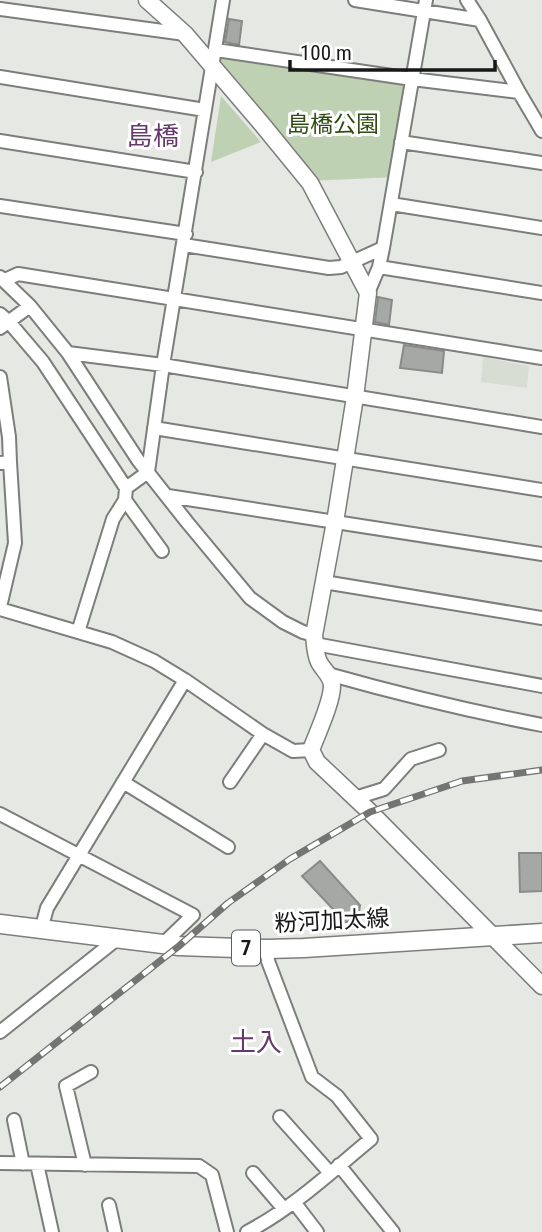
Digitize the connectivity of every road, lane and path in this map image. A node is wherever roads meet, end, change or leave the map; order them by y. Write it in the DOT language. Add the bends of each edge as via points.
graph roads {
  1 [pos="147,0"];
  2 [pos="223,0"];
  3 [pos="355,0"];
  4 [pos="467,0"];
  5 [pos="425,6"];
  6 [pos="0,9"];
  7 [pos="480,20"];
  8 [pos="185,34"];
  9 [pos="214,57"];
  10 [pos="0,77"];
  11 [pos="412,79"];
  12 [pos="519,92"];
  13 [pos="205,110"];
  14 [pos="542,131"];
  15 [pos="0,141"];
  16 [pos="401,142"];
  17 [pos="542,163"];
  18 [pos="195,172"];
  19 [pos="391,204"];
  20 [pos="0,206"];
  21 [pos="542,228"];
  22 [pos="185,239"];
  23 [pos="383,248"];
  24 [pos="352,262"];
  25 [pos="379,267"];
  26 [pos="3,278"];
  27 [pos="368,293"];
  28 [pos="542,293"];
  29 [pos="174,299"];
  30 [pos="30,306"];
  31 [pos="3,321"];
  32 [pos="364,330"];
  33 [pos="68,353"];
  34 [pos="542,358"];
  35 [pos="163,365"];
  36 [pos="0,377"];
  37 [pos="355,397"];
  38 [pos="542,427"];
  39 [pos="154,428"];
  40 [pos="345,458"];
  41 [pos="5,463"];
  42 [pos="148,472"];
  43 [pos="542,490"];
  44 [pos="125,494"];
  45 [pos="168,496"];
  46 [pos="335,522"];
  47 [pos="162,551"];
  48 [pos="542,554"];
  49 [pos="324,582"];
  50 [pos="0,608"];
  51 [pos="542,618"];
  52 [pos="78,632"];
  53 [pos="314,640"];
  54 [pos="328,674"];
  55 [pos="185,680"];
  56 [pos="542,686"];
  57 [pos="542,725"];
  58 [pos="263,734"];
  59 [pos="311,750"];
  60 [pos="439,750"];
  61 [pos="123,782"];
  62 [pos="230,782"];
  63 [pos="355,799"];
  64 [pos="0,814"];
  65 [pos="228,847"];
  66 [pos="79,855"];
  67 [pos="0,924"];
  68 [pos="41,930"];
  69 [pos="542,933"];
  70 [pos="492,936"];
  71 [pos="117,939"];
  72 [pos="163,944"];
  73 [pos="267,949"];
  74 [pos="542,986"];
  75 [pos="0,1032"];
  76 [pos="91,1072"];
  77 [pos="280,1117"];
  78 [pos="14,1120"];
  79 [pos="0,1163"];
  80 [pos="23,1164"];
  81 [pos="37,1164"];
  82 [pos="85,1165"];
  83 [pos="335,1169"];
  84 [pos="253,1173"];
  85 [pos="109,1205"];
  86 [pos="289,1205"];
  87 [pos="52,1232"];
  88 [pos="116,1232"];
  89 [pos="227,1232"];
  90 [pos="247,1232"];
  91 [pos="317,1232"];
  92 [pos="393,1232"];
  1 -- 8 [label="street"];
  2 -- 9 [label="street"];
  3 -- 5 [label="street"];
  4 -- 7 [label="street"];
  5 -- 7 [label="street"];
  5 -- 11 [label="street"];
  6 -- 8 [label="street"];
  7 -- 12 [label="street"];
  8 -- 9 [label="street"];
  9 -- 11 [label="street"];
  9 -- 13 [label="street"];
  9 -- 24 [label="street" via="310,184"];
  10 -- 13 [label="street"];
  11 -- 12 [label="street"];
  11 -- 16 [label="street"];
  12 -- 14 [label="street"];
  13 -- 18 [label="street"];
  15 -- 18 [label="street"];
  16 -- 17 [label="street"];
  16 -- 19 [label="street"];
  18 -- 22 [label="street"];
  19 -- 21 [label="street"];
  19 -- 23 [label="street"];
  20 -- 22 [label="street"];
  22 -- 24 [label="street" via="329,268"];
  22 -- 29 [label="street"];
  23 -- 24 [label="street"];
  23 -- 25 [label="street"];
  24 -- 27 [label="street"];
  25 -- 27 [label="street"];
  25 -- 28 [label="street"];
  26 -- 29 [label="street" via="18,274"];
  26 -- 30 [label="street"];
  27 -- 32 [label="street"];
  29 -- 32 [label="street"];
  29 -- 35 [label="street"];
  30 -- 31 [label="street"];
  30 -- 33 [label="street"];
  31 -- 44 [label="street" via="43,362"];
  32 -- 34 [label="street"];
  32 -- 37 [label="street"];
  33 -- 35 [label="street"];
  33 -- 42 [label="street"];
  35 -- 37 [label="street"];
  35 -- 39 [label="street"];
  36 -- 41 [label="street" via="9,437"];
  37 -- 38 [label="street"];
  37 -- 40 [label="street"];
  39 -- 40 [label="street"];
  39 -- 42 [label="street"];
  40 -- 43 [label="street"];
  40 -- 46 [label="street"];
  41 -- 50 [label="street" via="15,543"];
  42 -- 44 [label="street"];
  42 -- 45 [label="street"];
  44 -- 47 [label="street"];
  44 -- 52 [label="street"];
  45 -- 46 [label="street"];
  45 -- 53 [label="street" via="250,598"];
  46 -- 48 [label="street"];
  46 -- 49 [label="street"];
  49 -- 51 [label="street"];
  49 -- 53 [label="street"];
  50 -- 52 [label="street"];
  52 -- 55 [label="street" via="113,642"];
  53 -- 54 [label="street" via="319,662"];
  53 -- 56 [label="street"];
  54 -- 57 [label="street" via="405,696"];
  54 -- 59 [label="street" via="330,699"];
  55 -- 58 [label="street"];
  55 -- 61 [label="street"];
  58 -- 59 [label="street" via="293,751"];
  58 -- 62 [label="street"];
  59 -- 63 [label="street" via="317,762"];
  60 -- 63 [label="street" via="411,759 384,789"];
  61 -- 65 [label="street"];
  61 -- 66 [label="street"];
  63 -- 70 [label="street"];
  64 -- 66 [label="street"];
  66 -- 68 [label="street" via="47,908"];
  66 -- 72 [label="street" via="193,915"];
  67 -- 68 [label="main road, 粉河加太線 / 7"];
  68 -- 71 [label="main road, 粉河加太線 / 7"];
  69 -- 70 [label="main road, 粉河加太線 / 7"];
  70 -- 73 [label="main road, 粉河加太線 / 7"];
  70 -- 74 [label="street"];
  71 -- 72 [label="main road, 粉河加太線 / 7"];
  71 -- 75 [label="street"];
  72 -- 73 [label="main road, 粉河加太線 / 7"];
  73 -- 83 [label="street" via="312,1077 337,1096 372,1139"];
  76 -- 82 [label="street" via="66,1086"];
  77 -- 83 [label="street"];
  78 -- 80 [label="street"];
  79 -- 80 [label="street"];
  80 -- 81 [label="street"];
  81 -- 82 [label="street"];
  81 -- 87 [label="street"];
  82 -- 89 [label="street" via="199,1167 212,1175"];
  83 -- 86 [label="street"];
  83 -- 92 [label="street"];
  84 -- 86 [label="street"];
  85 -- 88 [label="street"];
  86 -- 90 [label="street"];
  86 -- 91 [label="street"];
}
